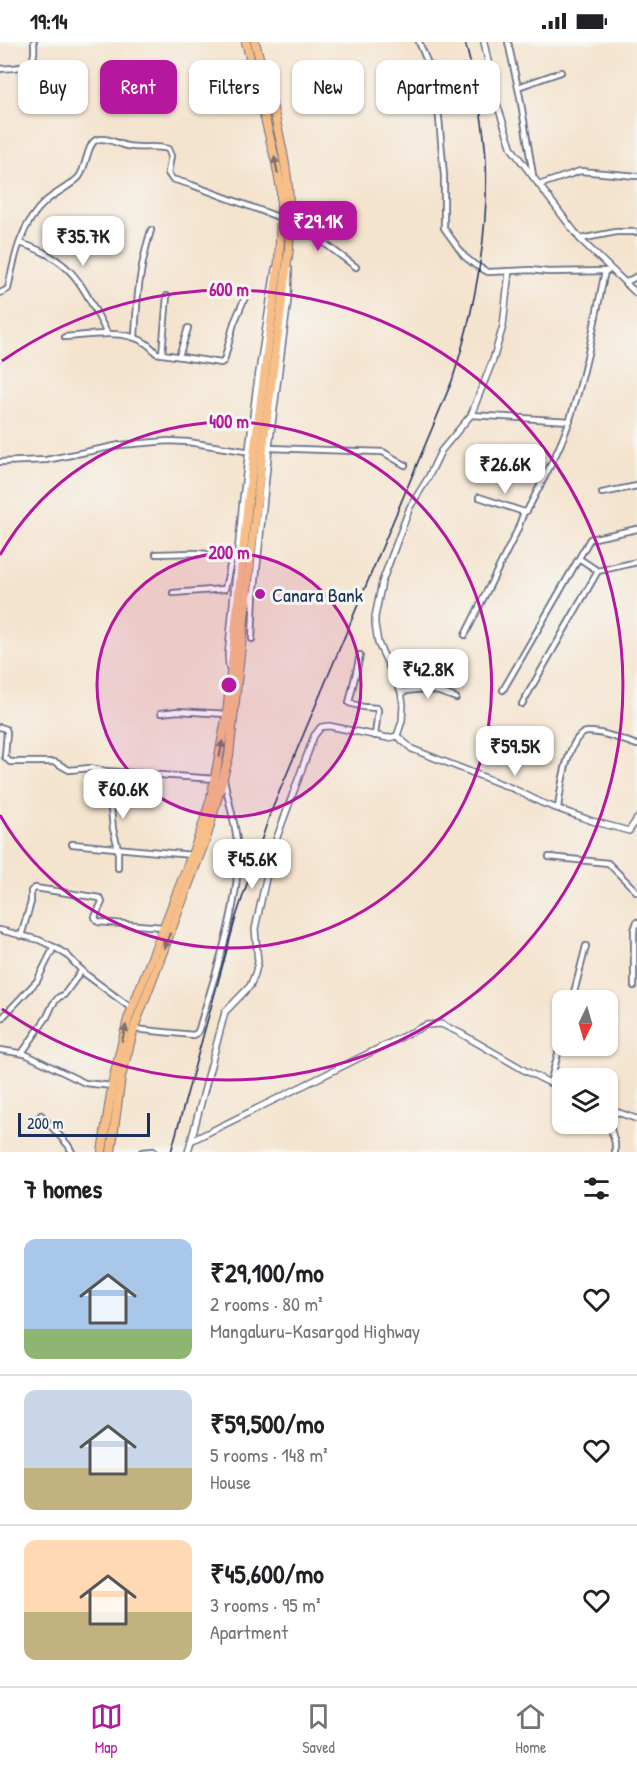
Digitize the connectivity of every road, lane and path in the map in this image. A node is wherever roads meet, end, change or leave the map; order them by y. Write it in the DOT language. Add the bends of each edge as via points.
graph roads {
  1 [pos="34,42"];
  2 [pos="246,42"];
  3 [pos="255,42"];
  4 [pos="420,42"];
  5 [pos="484,42"];
  6 [pos="508,42"];
  7 [pos="0,69"];
  8 [pos="561,72"];
  9 [pos="518,87"];
  10 [pos="637,176"];
  11 [pos="533,177"];
  12 [pos="539,185"];
  13 [pos="286,219"];
  14 [pos="151,230"];
  15 [pos="635,232"];
  16 [pos="580,239"];
  17 [pos="20,243"];
  18 [pos="283,260"];
  19 [pos="356,267"];
  20 [pos="605,270"];
  21 [pos="509,272"];
  22 [pos="616,272"];
  23 [pos="637,276"];
  24 [pos="626,283"];
  25 [pos="0,293"];
  26 [pos="637,294"];
  27 [pos="246,295"];
  28 [pos="167,296"];
  29 [pos="188,328"];
  30 [pos="107,333"];
  31 [pos="66,337"];
  32 [pos="135,338"];
  33 [pos="162,354"];
  34 [pos="179,356"];
  35 [pos="471,415"];
  36 [pos="570,421"];
  37 [pos="260,452"];
  38 [pos="0,462"];
  39 [pos="405,465"];
  40 [pos="637,486"];
  41 [pos="602,493"];
  42 [pos="479,497"];
  43 [pos="524,512"];
  44 [pos="637,530"];
  45 [pos="156,554"];
  46 [pos="235,556"];
  47 [pos="580,559"];
  48 [pos="637,562"];
  49 [pos="598,571"];
  50 [pos="173,593"];
  51 [pos="254,593"];
  52 [pos="246,603"];
  53 [pos="465,635"];
  54 [pos="252,639"];
  55 [pos="360,654"];
  56 [pos="231,681"];
  57 [pos="503,690"];
  58 [pos="401,692"];
  59 [pos="456,698"];
  60 [pos="522,704"];
  61 [pos="161,713"];
  62 [pos="227,714"];
  63 [pos="0,727"];
  64 [pos="375,736"];
  65 [pos="397,736"];
  66 [pos="637,745"];
  67 [pos="105,771"];
  68 [pos="220,779"];
  69 [pos="558,808"];
  70 [pos="637,819"];
  71 [pos="72,844"];
  72 [pos="118,848"];
  73 [pos="192,855"];
  74 [pos="549,857"];
  75 [pos="118,868"];
  76 [pos="637,892"];
  77 [pos="637,922"];
  78 [pos="163,927"];
  79 [pos="0,930"];
  80 [pos="21,936"];
  81 [pos="586,946"];
  82 [pos="54,947"];
  83 [pos="82,970"];
  84 [pos="634,986"];
  85 [pos="575,990"];
  86 [pos="131,1008"];
  87 [pos="0,1020"];
  88 [pos="134,1029"];
  89 [pos="0,1050"];
  90 [pos="22,1053"];
  91 [pos="557,1056"];
  92 [pos="550,1083"];
  93 [pos="112,1086"];
  94 [pos="618,1112"];
  95 [pos="41,1115"];
  96 [pos="637,1119"];
  97 [pos="612,1134"];
  98 [pos="191,1141"];
  99 [pos="153,1151"];
  100 [pos="73,1152"];
  101 [pos="102,1152"];
  102 [pos="111,1152"];
  103 [pos="119,1152"];
  104 [pos="142,1152"];
  105 [pos="188,1152"];
  106 [pos="615,1152"];
  1 -- 7 [label="street" via="29,63"];
  13 -- 2 [label="highway, one-way"];
  3 -- 13 [label="highway" via="283,152"];
  4 -- 21 [label="street" via="431,71 439,118 444,228 475,265 488,272"];
  5 -- 11 [label="street" via="497,104 512,149"];
  6 -- 9 [label="street"];
  8 -- 9 [label="street"];
  9 -- 11 [label="street"];
  10 -- 12 [label="street" via="580,171"];
  11 -- 12 [label="street"];
  12 -- 16 [label="street"];
  13 -- 17 [label="street" via="172,179 168,173 168,149 131,147 98,139 93,142 80,176 44,203 29,221"];
  13 -- 18 [label="highway"];
  13 -- 19 [label="street" via="299,224"];
  14 -- 32 [label="street" via="137,291"];
  15 -- 16 [label="street"];
  16 -- 22 [label="street"];
  17 -- 25 [label="street" via="8,289"];
  17 -- 30 [label="street" via="41,249 78,279"];
  18 -- 37 [label="highway"];
  18 -- 37 [label="street" via="274,271 268,303"];
  20 -- 21 [label="street"];
  20 -- 22 [label="street"];
  20 -- 36 [label="street"];
  21 -- 35 [label="street" via="500,337"];
  22 -- 24 [label="street"];
  23 -- 24 [label="street"];
  24 -- 26 [label="street"];
  27 -- 34 [label="street" via="224,361"];
  28 -- 33 [label="street"];
  29 -- 34 [label="street"];
  30 -- 31 [label="street"];
  30 -- 32 [label="street"];
  32 -- 33 [label="street"];
  33 -- 34 [label="street"];
  35 -- 36 [label="street"];
  35 -- 58 [label="street" via="441,451 410,507 382,582 375,617 378,643"];
  36 -- 43 [label="street"];
  37 -- 38 [label="street" via="168,441 120,445 46,460"];
  37 -- 39 [label="street" via="383,452"];
  37 -- 46 [label="street"];
  37 -- 51 [label="street"];
  37 -- 52 [label="highway"];
  37 -- 56 [label="highway"];
  40 -- 41 [label="street"];
  42 -- 43 [label="street"];
  43 -- 53 [label="street"];
  44 -- 47 [label="street" via="590,539"];
  45 -- 46 [label="street"];
  46 -- 50 [label="street" via="225,589"];
  46 -- 56 [label="street" via="228,656"];
  47 -- 49 [label="street"];
  47 -- 57 [label="street"];
  48 -- 49 [label="street"];
  49 -- 60 [label="street"];
  51 -- 52 [label="street"];
  51 -- 54 [label="street"];
  52 -- 68 [label="highway" via="234,721"];
  55 -- 64 [label="street" via="349,703 377,708"];
  56 -- 62 [label="highway"];
  58 -- 59 [label="street" via="430,688"];
  58 -- 65 [label="street" via="402,722"];
  61 -- 62 [label="street"];
  68 -- 62 [label="highway, one-way"];
  63 -- 67 [label="street" via="7,732 7,760 54,762 75,771"];
  64 -- 65 [label="street"];
  64 -- 98 [label="street" via="328,726 314,736 272,851 255,929 255,974 250,986 225,1012"];
  65 -- 69 [label="street" via="412,749"];
  66 -- 69 [label="street" via="599,734 580,735 562,777"];
  67 -- 68 [label="street"];
  67 -- 72 [label="street"];
  68 -- 73 [label="highway"];
  68 -- 88 [label="highway, one-way" via="207,836"];
  68 -- 88 [label="street" via="238,854 237,885 199,1029 193,1035"];
  69 -- 70 [label="street" via="629,831"];
  71 -- 72 [label="street"];
  72 -- 73 [label="street"];
  72 -- 75 [label="street"];
  73 -- 78 [label="highway"];
  74 -- 76 [label="street" via="608,863"];
  77 -- 84 [label="street"];
  78 -- 80 [label="street" via="98,922 94,917 102,902 100,898 35,888"];
  78 -- 86 [label="highway"];
  79 -- 80 [label="street"];
  80 -- 82 [label="street"];
  81 -- 85 [label="street"];
  82 -- 83 [label="street"];
  82 -- 87 [label="street" via="37,981"];
  83 -- 86 [label="street"];
  83 -- 90 [label="street" via="53,1004"];
  93 -- 86 [label="highway, one-way"];
  88 -- 102 [label="highway" via="121,1077"];
  89 -- 90 [label="street"];
  90 -- 93 [label="street" via="85,1083"];
  91 -- 92 [label="street"];
  92 -- 98 [label="street" via="441,1024 426,1025"];
  93 -- 101 [label="highway"];
  94 -- 96 [label="street"];
  95 -- 100 [label="street"];
  97 -- 106 [label="street"];
  98 -- 105 [label="street"];
  99 -- 104 [label="street"];
  102 -- 103 [label="street"];
}
